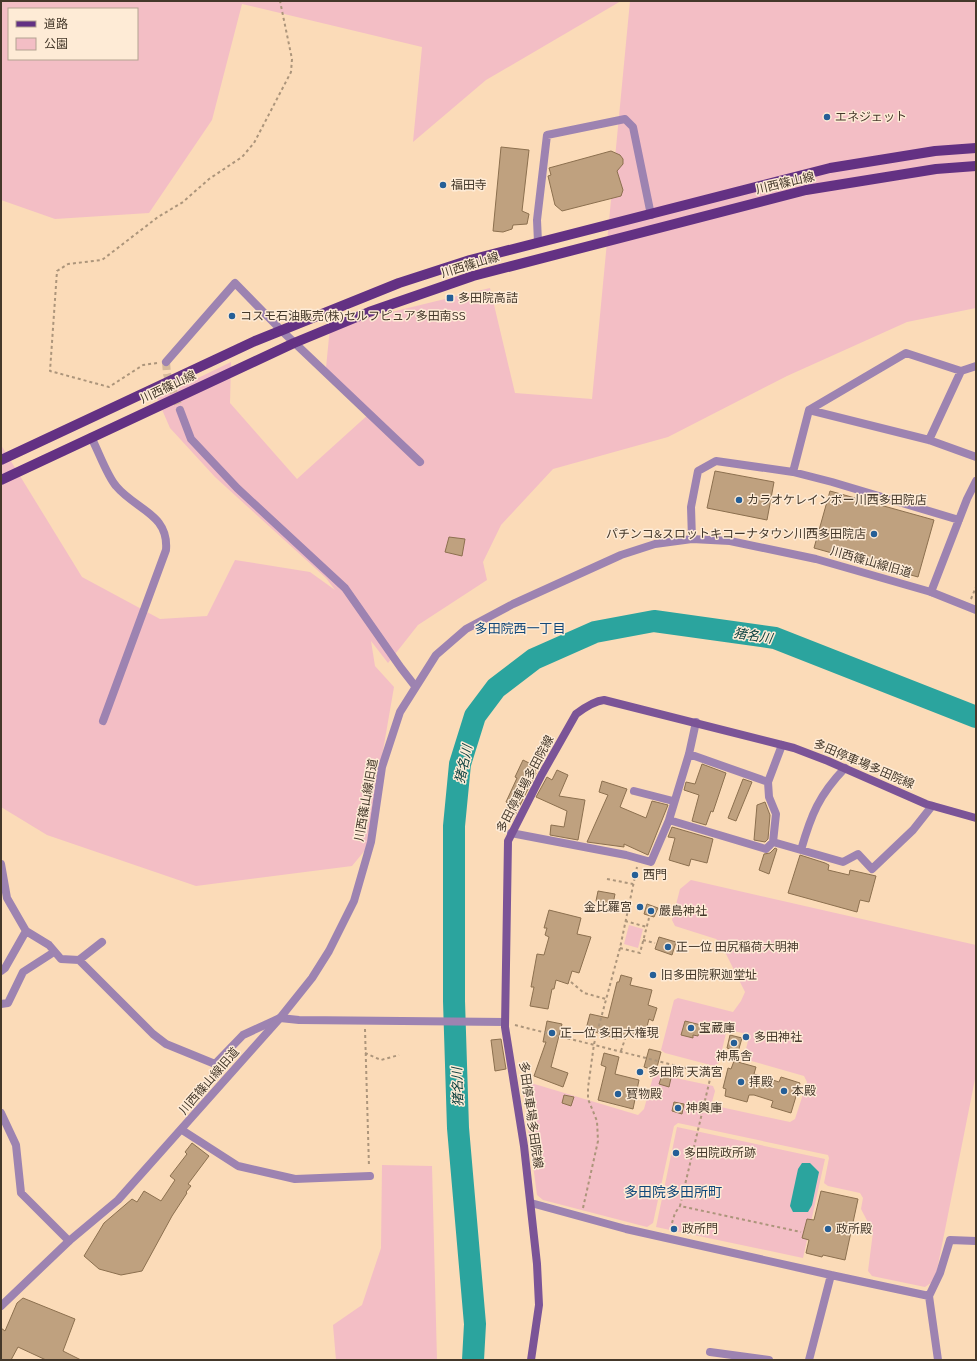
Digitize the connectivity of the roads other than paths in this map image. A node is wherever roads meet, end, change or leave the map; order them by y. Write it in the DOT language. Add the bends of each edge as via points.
graph roads {
  1 [pos="976,148"];
  2 [pos="976,166"];
  3 [pos="651,215"];
  4 [pos="538,242"];
  5 [pos="281,330"];
  6 [pos="294,343"];
  7 [pos="166,362"];
  8 [pos="976,366"];
  9 [pos="961,371"];
  10 [pos="180,410"];
  11 [pos="809,410"];
  12 [pos="91,437"];
  13 [pos="929,440"];
  14 [pos="976,457"];
  15 [pos="1,460"];
  16 [pos="420,462"];
  17 [pos="793,472"];
  18 [pos="1,480"];
  19 [pos="976,481"];
  20 [pos="959,520"];
  21 [pos="692,539"];
  22 [pos="931,592"];
  23 [pos="976,610"];
  24 [pos="415,686"];
  25 [pos="103,721"];
  26 [pos="696,722"];
  27 [pos="782,745"];
  28 [pos="689,754"];
  29 [pos="845,768"];
  30 [pos="768,782"];
  31 [pos="634,791"];
  32 [pos="674,801"];
  33 [pos="932,806"];
  34 [pos="976,818"];
  35 [pos="669,820"];
  36 [pos="511,833"];
  37 [pos="773,842"];
  38 [pos="801,850"];
  39 [pos="1,864"];
  40 [pos="26,931"];
  41 [pos="102,942"];
  42 [pos="54,952"];
  43 [pos="79,960"];
  44 [pos="1,971"];
  45 [pos="1,1004"];
  46 [pos="280,1018"];
  47 [pos="505,1022"];
  48 [pos="1,1113"];
  49 [pos="182,1130"];
  50 [pos="370,1176"];
  51 [pos="531,1202"];
  52 [pos="69,1241"];
  53 [pos="976,1241"];
  54 [pos="830,1275"];
  55 [pos="929,1296"];
  56 [pos="1,1306"];
  57 [pos="710,1352"];
  58 [pos="531,1360"];
  59 [pos="769,1360"];
  60 [pos="809,1360"];
  61 [pos="938,1360"];
  1 -- 3 [label="main road, 川西篠山線" via="934,151 830,168"];
  2 -- 6 [label="main road, 川西篠山線" via="936,169 806,190 481,274 369,312"];
  3 -- 4 [label="main road, 川西篠山線"];
  3 -- 4 [label="street" via="633,127 625,119 547,135 537,220"];
  4 -- 5 [label="main road, 川西篠山線" via="399,283"];
  5 -- 6 [label="street"];
  5 -- 7 [label="street" via="235,283"];
  5 -- 15 [label="main road, 川西篠山線"];
  6 -- 12 [label="main road, 川西篠山線"];
  6 -- 16 [label="street"];
  8 -- 9 [label="street"];
  9 -- 11 [label="street" via="906,353"];
  9 -- 13 [label="street"];
  10 -- 24 [label="street" via="191,439 237,488 345,588"];
  11 -- 13 [label="street"];
  11 -- 17 [label="street"];
  12 -- 18 [label="main road, 川西篠山線"];
  12 -- 25 [label="street" via="115,486 158,521 167,538 166,550"];
  13 -- 14 [label="street"];
  17 -- 20 [label="street"];
  17 -- 21 [label="street" via="716,461 698,472 691,507"];
  19 -- 20 [label="street"];
  20 -- 22 [label="street"];
  21 -- 22 [label="street, 川西篠山線旧道" via="730,541 816,559"];
  21 -- 24 [label="street, 川西篠山線旧道" via="655,544 621,555 512,604 466,629 436,654"];
  22 -- 23 [label="street, 川西篠山線旧道"];
  24 -- 46 [label="street, 川西篠山線旧道" via="400,712 382,767 371,842 354,901 312,978"];
  26 -- 27 [label="main road, 多田停車場多田院線"];
  26 -- 28 [label="street"];
  26 -- 36 [label="main road, 多田停車場多田院線" via="604,700 582,709 576,714"];
  27 -- 29 [label="main road, 多田停車場多田院線"];
  27 -- 30 [label="street"];
  28 -- 30 [label="street"];
  28 -- 32 [label="street"];
  29 -- 33 [label="main road, 多田停車場多田院線"];
  29 -- 38 [label="street" via="822,795 808,826"];
  30 -- 37 [label="street" via="769,797 776,814"];
  31 -- 32 [label="street"];
  32 -- 35 [label="street"];
  33 -- 34 [label="main road, 多田停車場多田院線"];
  33 -- 38 [label="street" via="913,830 872,868 858,854 843,862"];
  35 -- 36 [label="street" via="651,862"];
  35 -- 37 [label="street" via="766,849"];
  36 -- 47 [label="main road, 多田停車場多田院線" via="508,842"];
  37 -- 38 [label="street"];
  39 -- 40 [label="street" via="7,898"];
  40 -- 42 [label="street" via="49,945"];
  40 -- 44 [label="street" via="6,968"];
  41 -- 43 [label="street"];
  42 -- 43 [label="street" via="61,959"];
  42 -- 45 [label="street" via="23,972 8,1003"];
  43 -- 46 [label="street" via="166,1044 215,1064 243,1035"];
  46 -- 47 [label="street"];
  46 -- 49 [label="street, 川西篠山線旧道"];
  47 -- 51 [label="main road, 多田停車場多田院線"];
  48 -- 52 [label="street" via="16,1145 21,1193"];
  49 -- 50 [label="street" via="238,1166 295,1179"];
  49 -- 52 [label="street, 川西篠山線旧道" via="118,1200"];
  51 -- 54 [label="street" via="626,1229"];
  51 -- 58 [label="main road, 多田停車場多田院線" via="539,1305"];
  52 -- 56 [label="street, 川西篠山線旧道"];
  53 -- 55 [label="street" via="950,1240 940,1273"];
  54 -- 55 [label="street"];
  54 -- 60 [label="street"];
  55 -- 61 [label="street"];
  57 -- 59 [label="street"];
}
